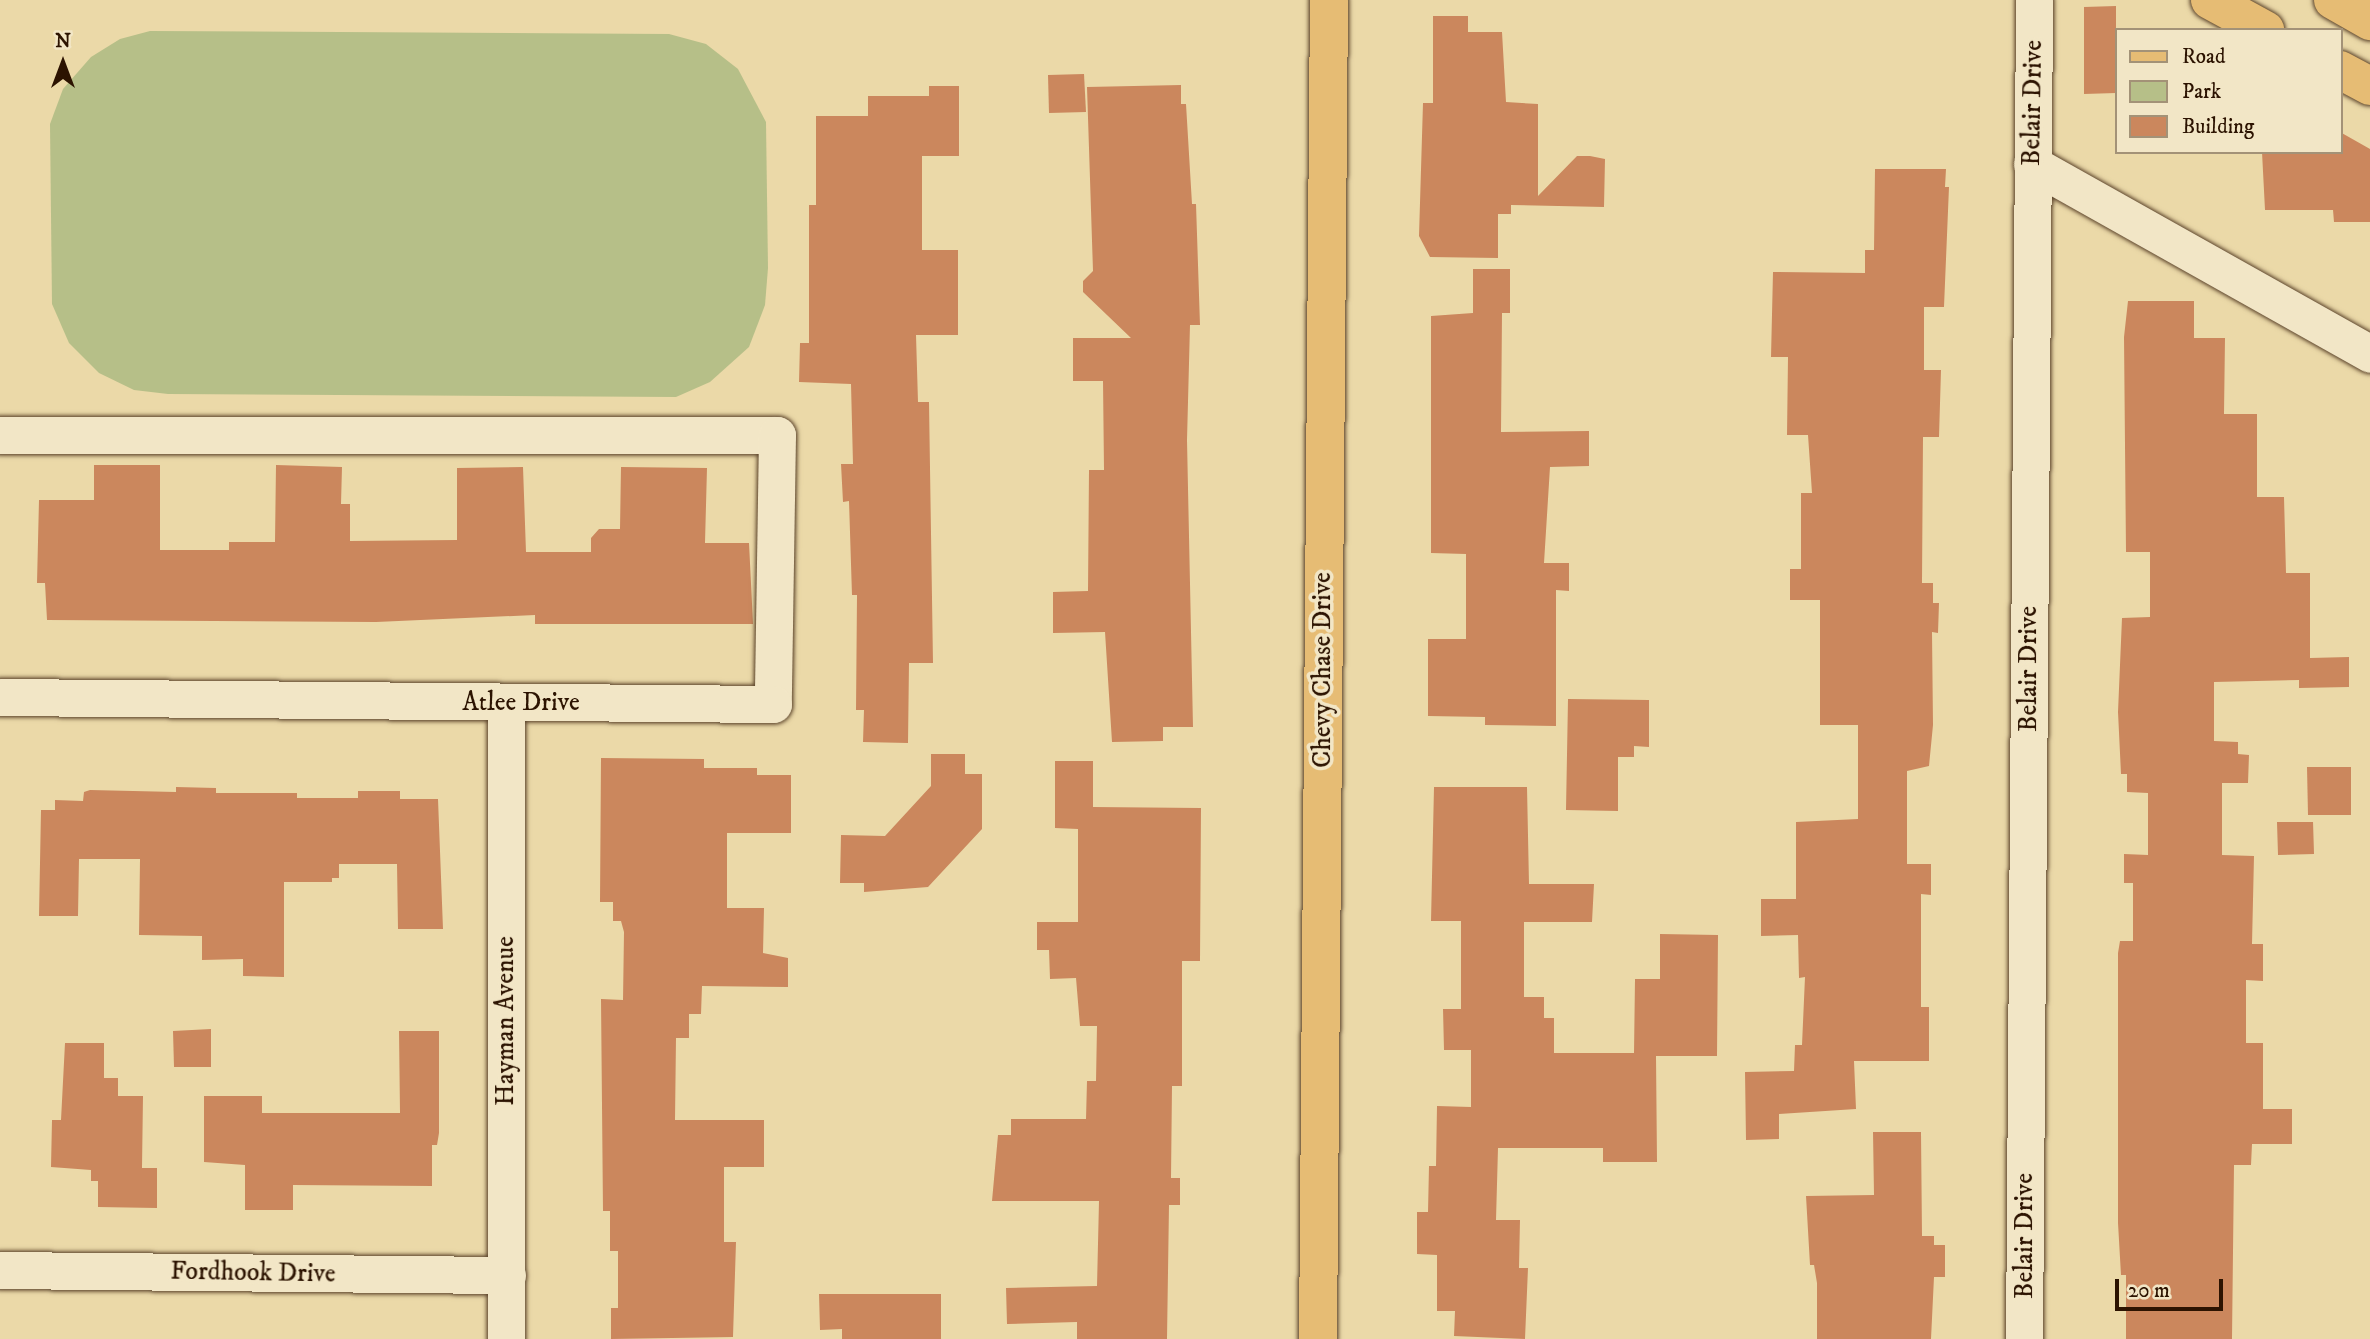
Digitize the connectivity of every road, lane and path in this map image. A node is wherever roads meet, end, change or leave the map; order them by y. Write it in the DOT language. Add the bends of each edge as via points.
graph roads {
  1 [pos="1329,0"];
  2 [pos="2034,0"];
  3 [pos="2210,0"];
  4 [pos="2333,0"];
  5 [pos="2370,21"];
  6 [pos="2261,28"];
  7 [pos="2342,71"];
  8 [pos="2370,86"];
  9 [pos="2032,164"];
  10 [pos="2370,354"];
  11 [pos="0,435"];
  12 [pos="0,697"];
  13 [pos="506,704"];
  14 [pos="0,1270"];
  15 [pos="507,1276"];
  16 [pos="506,1339"];
  17 [pos="1318,1339"];
  18 [pos="2024,1339"];
  1 -- 17 [label="main road, Chevy Chase Drive"];
  2 -- 9 [label="street, Belair Drive"];
  3 -- 6 [label="main road"];
  4 -- 5 [label="main road"];
  7 -- 8 [label="main road"];
  9 -- 10 [label="street"];
  9 -- 18 [label="street, Belair Drive"];
  11 -- 13 [label="street, Atlee Drive" via="777,435 773,704"];
  12 -- 13 [label="street, Atlee Drive"];
  13 -- 15 [label="street, Hayman Avenue"];
  14 -- 15 [label="street, Fordhook Drive"];
  15 -- 16 [label="street, Hayman Avenue"];
}
